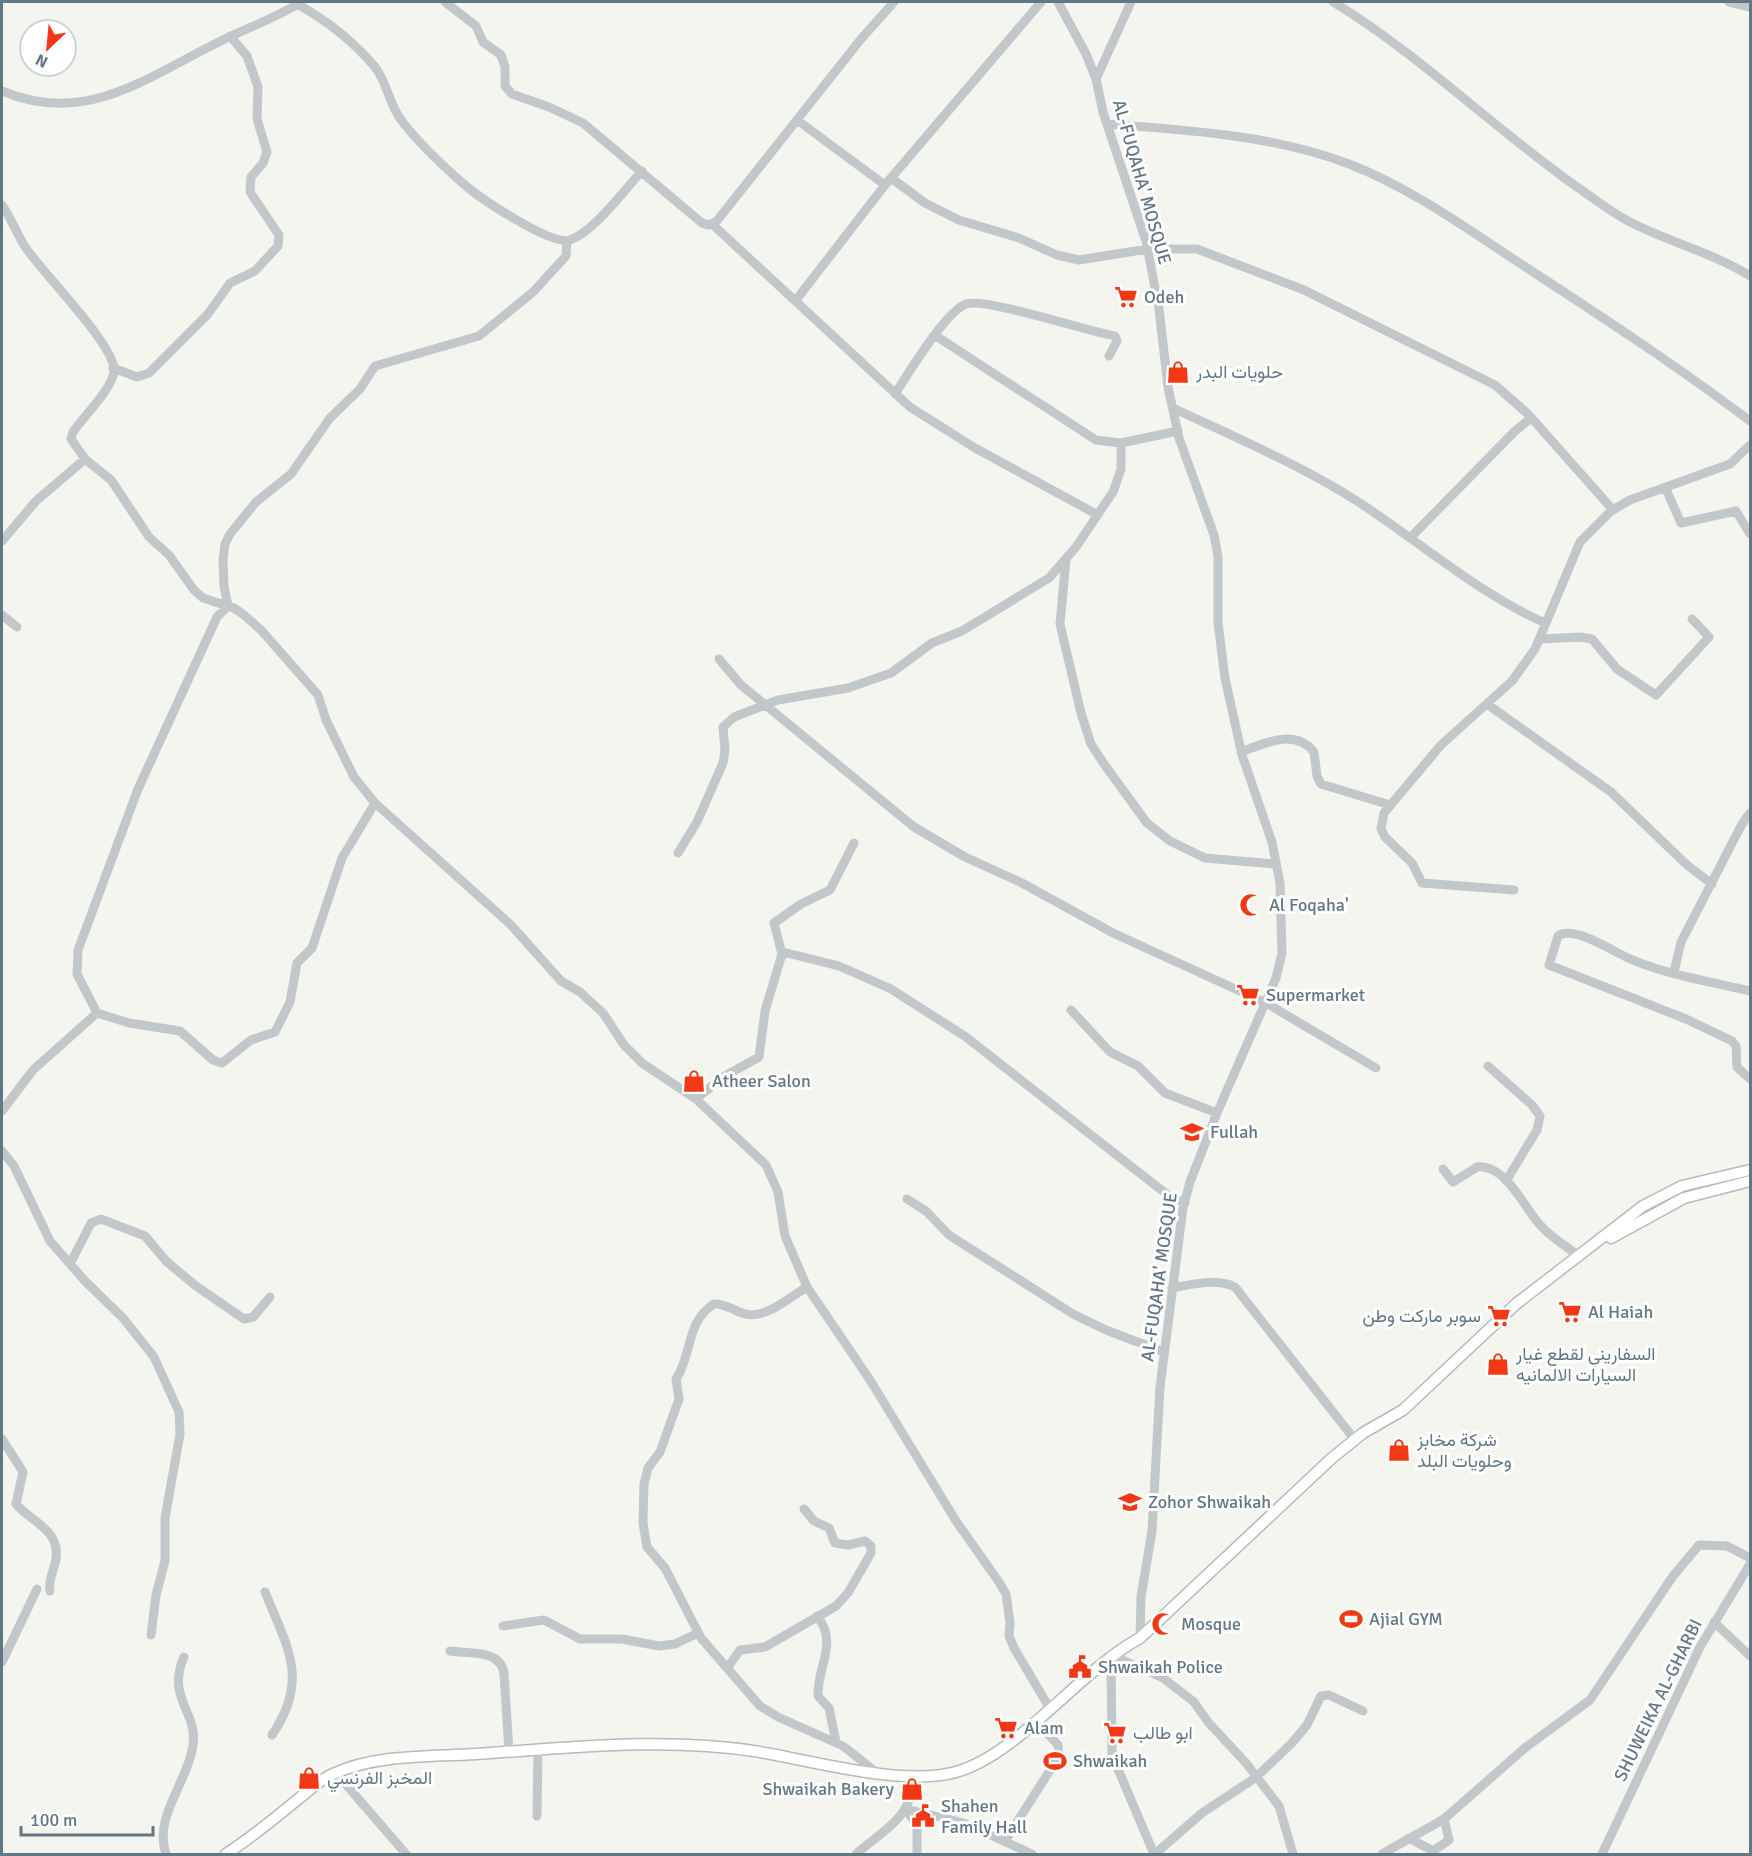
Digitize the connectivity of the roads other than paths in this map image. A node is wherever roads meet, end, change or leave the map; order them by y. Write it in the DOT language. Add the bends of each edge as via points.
graph roads {
  1 [pos="445,2"];
  2 [pos="894,2"];
  3 [pos="1041,2"];
  4 [pos="1058,2"];
  5 [pos="1131,2"];
  6 [pos="1333,2"];
  7 [pos="1729,2"];
  8 [pos="299,3"];
  9 [pos="1750,8"];
  10 [pos="230,36"];
  11 [pos="1096,79"];
  12 [pos="2,91"];
  13 [pos="797,120"];
  14 [pos="1107,124"];
  15 [pos="642,171"];
  16 [pos="888,182"];
  17 [pos="2,205"];
  18 [pos="712,224"];
  19 [pos="567,241"];
  20 [pos="1148,249"];
  21 [pos="1750,276"];
  22 [pos="796,300"];
  23 [pos="936,336"];
  24 [pos="1109,356"];
  25 [pos="113,368"];
  26 [pos="896,394"];
  27 [pos="1173,408"];
  28 [pos="1531,418"];
  29 [pos="1750,421"];
  30 [pos="1178,431"];
  31 [pos="1121,443"];
  32 [pos="1750,445"];
  33 [pos="84,459"];
  34 [pos="1665,487"];
  35 [pos="1613,510"];
  36 [pos="1098,515"];
  37 [pos="1750,534"];
  38 [pos="1410,538"];
  39 [pos="2,541"];
  40 [pos="1065,559"];
  41 [pos="228,606"];
  42 [pos="2,615"];
  43 [pos="1692,619"];
  44 [pos="1545,623"];
  45 [pos="17,627"];
  46 [pos="1541,639"];
  47 [pos="719,659"];
  48 [pos="1487,704"];
  49 [pos="765,705"];
  50 [pos="1241,752"];
  51 [pos="375,803"];
  52 [pos="1390,806"];
  53 [pos="1750,813"];
  54 [pos="854,843"];
  55 [pos="678,853"];
  56 [pos="1276,864"];
  57 [pos="1712,884"];
  58 [pos="1514,890"];
  59 [pos="783,952"];
  60 [pos="1674,972"];
  61 [pos="1750,991"];
  62 [pos="1266,1003"];
  63 [pos="1071,1010"];
  64 [pos="97,1013"];
  65 [pos="1488,1066"];
  66 [pos="1376,1068"];
  67 [pos="1750,1079"];
  68 [pos="696,1099"];
  69 [pos="2,1111"];
  70 [pos="1217,1113"];
  71 [pos="2,1150"];
  72 [pos="1443,1168"];
  73 [pos="1750,1170"];
  74 [pos="1506,1181"];
  75 [pos="1750,1181"];
  76 [pos="908,1199"];
  77 [pos="1185,1203"];
  78 [pos="1579,1256"];
  79 [pos="70,1264"];
  80 [pos="807,1287"];
  81 [pos="1172,1288"];
  82 [pos="270,1297"];
  83 [pos="1164,1352"];
  84 [pos="2,1439"];
  85 [pos="1355,1440"];
  86 [pos="804,1509"];
  87 [pos="1750,1558"];
  88 [pos="1750,1564"];
  89 [pos="37,1589"];
  90 [pos="50,1591"];
  91 [pos="265,1592"];
  92 [pos="817,1616"];
  93 [pos="1714,1622"];
  94 [pos="503,1626"];
  95 [pos="698,1633"];
  96 [pos="151,1635"];
  97 [pos="1140,1638"];
  98 [pos="450,1651"];
  99 [pos="1111,1655"];
  100 [pos="1750,1656"];
  101 [pos="184,1657"];
  102 [pos="2,1662"];
  103 [pos="728,1667"];
  104 [pos="1049,1707"];
  105 [pos="1363,1711"];
  106 [pos="1035,1720"];
  107 [pos="272,1735"];
  108 [pos="836,1742"];
  109 [pos="538,1750"];
  110 [pos="509,1752"];
  111 [pos="876,1772"];
  112 [pos="336,1773"];
  113 [pos="912,1775"];
  114 [pos="1256,1778"];
  115 [pos="906,1809"];
  116 [pos="537,1816"];
  117 [pos="1444,1819"];
  118 [pos="1408,1838"];
  119 [pos="1005,1840"];
  120 [pos="1433,1853"];
  121 [pos="165,1854"];
  122 [pos="226,1854"];
  123 [pos="406,1854"];
  124 [pos="856,1854"];
  125 [pos="917,1854"];
  126 [pos="1032,1854"];
  127 [pos="1154,1854"];
  128 [pos="1293,1854"];
  129 [pos="1385,1854"];
  130 [pos="1602,1854"];
  1 -- 15 [label="street" via="476,26 483,42 501,55 505,86 512,94 583,123"];
  2 -- 13 [label="street"];
  3 -- 16 [label="street"];
  4 -- 11 [label="street, AL-FUQAHA' MOSQUE"];
  5 -- 11 [label="street"];
  6 -- 21 [label="street" via="1416,58 1459,97 1578,189 1621,216"];
  7 -- 9 [label="street"];
  8 -- 10 [label="street"];
  8 -- 19 [label="street" via="335,28 373,65 399,117 467,187 545,236"];
  10 -- 12 [label="street" via="148,81 103,97 51,103"];
  10 -- 25 [label="street" via="247,56 258,87 257,119 267,152 249,188 253,200 279,235 278,246 255,271 230,283 208,314 149,373 137,377"];
  11 -- 14 [label="street, AL-FUQAHA' MOSQUE"];
  13 -- 16 [label="street"];
  13 -- 18 [label="street"];
  14 -- 20 [label="street, AL-FUQAHA' MOSQUE"];
  14 -- 29 [label="street" via="1250,140 1349,164 1412,194 1678,367"];
  15 -- 18 [label="street" via="702,223"];
  15 -- 19 [label="street" via="599,219"];
  16 -- 20 [label="street" via="959,220 1019,238 1057,255 1079,260"];
  16 -- 22 [label="street"];
  17 -- 25 [label="street" via="24,246 87,323"];
  18 -- 22 [label="street"];
  19 -- 41 [label="street" via="566,256 540,285 479,336 375,366 360,389 330,418 291,474 256,502 230,534 223,568"];
  20 -- 27 [label="street, AL-FUQAHA' MOSQUE"];
  20 -- 28 [label="street" via="1197,249 1304,290 1495,385"];
  22 -- 26 [label="street"];
  23 -- 24 [label="street" via="965,304 986,304 1115,336 1117,340"];
  23 -- 26 [label="street"];
  23 -- 31 [label="street" via="1089,436"];
  25 -- 33 [label="street" via="101,395 73,432 71,439"];
  26 -- 36 [label="street" via="936,426"];
  27 -- 30 [label="street, AL-FUQAHA' MOSQUE"];
  27 -- 38 [label="street" via="1310,474"];
  28 -- 35 [label="street"];
  28 -- 38 [label="street"];
  30 -- 31 [label="street"];
  30 -- 50 [label="street, AL-FUQAHA' MOSQUE" via="1218,555 1218,623"];
  31 -- 36 [label="street" via="1121,469 1113,492"];
  32 -- 34 [label="street" via="1730,464"];
  33 -- 39 [label="street" via="36,501"];
  33 -- 41 [label="street" via="111,480 149,537 169,555 194,590 203,598"];
  34 -- 35 [label="street"];
  34 -- 37 [label="street" via="1681,523 1736,511"];
  35 -- 44 [label="street" via="1580,542"];
  36 -- 40 [label="street"];
  38 -- 44 [label="street" via="1493,596"];
  40 -- 49 [label="street" via="1049,578 1021,597 962,632 932,643 891,673 848,688 792,696"];
  40 -- 56 [label="street" via="1060,624 1081,713 1091,744 1104,764 1147,823 1170,841 1205,858"];
  41 -- 51 [label="street" via="261,630 318,695 354,777"];
  41 -- 64 [label="street" via="217,617 138,789 78,950 77,974"];
  42 -- 45 [label="street"];
  43 -- 46 [label="street" via="1709,637 1656,696 1617,669 1592,639"];
  44 -- 46 [label="street"];
  46 -- 48 [label="street" via="1512,681"];
  47 -- 49 [label="street"];
  48 -- 52 [label="street" via="1441,745"];
  48 -- 57 [label="street" via="1611,792 1686,865"];
  49 -- 55 [label="street" via="734,717 723,727 723,763 697,822"];
  49 -- 62 [label="street" via="914,827 1113,933"];
  50 -- 52 [label="street" via="1273,740 1297,740 1314,752 1321,784"];
  50 -- 56 [label="street, AL-FUQAHA' MOSQUE"];
  51 -- 64 [label="street" via="342,858 312,948 297,963 290,1002 270,1035 251,1040 222,1063 213,1060 180,1031"];
  51 -- 68 [label="street" via="511,925 561,981 603,1013 624,1045 642,1063"];
  52 -- 58 [label="street" via="1384,813 1381,829 1415,867 1422,883"];
  53 -- 57 [label="street"];
  54 -- 59 [label="street" via="830,890 774,923"];
  56 -- 62 [label="street, AL-FUQAHA' MOSQUE" via="1283,919 1282,953"];
  57 -- 60 [label="street" via="1681,942"];
  59 -- 68 [label="street" via="765,1011 761,1055 723,1077"];
  59 -- 77 [label="street" via="839,966 891,989 966,1037 1169,1196"];
  60 -- 61 [label="street"];
  60 -- 67 [label="street" via="1628,958 1591,939 1564,933 1555,942 1549,965 1732,1041 1737,1067"];
  62 -- 66 [label="street"];
  62 -- 70 [label="street, AL-FUQAHA' MOSQUE"];
  63 -- 70 [label="street" via="1110,1052 1138,1066 1165,1093"];
  64 -- 69 [label="street" via="33,1070"];
  65 -- 74 [label="street" via="1540,1116 1537,1130"];
  68 -- 80 [label="street" via="766,1165 778,1192 785,1236"];
  70 -- 77 [label="street, AL-FUQAHA' MOSQUE"];
  71 -- 79 [label="street" via="14,1166 50,1241"];
  72 -- 74 [label="street" via="1453,1182 1482,1166"];
  73 -- 78 [label="main road" via="1703,1180 1663,1195"];
  74 -- 78 [label="street" via="1543,1228"];
  75 -- 78 [label="main road" via="1672,1203"];
  76 -- 83 [label="street" via="955,1239 1073,1314"];
  77 -- 81 [label="street, AL-FUQAHA' MOSQUE"];
  78 -- 85 [label="main road" via="1515,1304 1403,1410"];
  79 -- 82 [label="street" via="91,1223 101,1219 145,1236 167,1262 243,1319 254,1317"];
  79 -- 96 [label="street" via="123,1318 154,1358 179,1412 180,1434 165,1518 165,1561"];
  80 -- 95 [label="street" via="757,1314 745,1314 720,1304 710,1306 690,1337 683,1369 675,1384 679,1399 660,1452 648,1468 643,1508 647,1547 665,1568"];
  80 -- 104 [label="street" via="999,1582 1008,1601 1009,1636"];
  81 -- 83 [label="street, AL-FUQAHA' MOSQUE"];
  81 -- 85 [label="street" via="1217,1282 1235,1287"];
  83 -- 97 [label="street, AL-FUQAHA' MOSQUE" via="1152,1531 1141,1597"];
  84 -- 90 [label="street" via="23,1472 16,1504 43,1526 54,1543 56,1559 49,1579"];
  85 -- 97 [label="main road" via="1283,1502"];
  86 -- 92 [label="street" via="814,1521 829,1528 837,1544 863,1541 872,1549 848,1593 836,1606"];
  87 -- 117 [label="street" via="1727,1546 1699,1545 1673,1576 1590,1700 1526,1747"];
  88 -- 93 [label="street, SHUWEIKA AL-GHARBI"];
  89 -- 102 [label="street"];
  91 -- 107 [label="street" via="291,1654 294,1674 291,1694"];
  92 -- 103 [label="street" via="765,1647 740,1650"];
  92 -- 108 [label="street" via="828,1647 818,1694 829,1708"];
  93 -- 100 [label="street"];
  93 -- 130 [label="street, SHUWEIKA AL-GHARBI"];
  94 -- 95 [label="street" via="544,1620 580,1639 622,1639 659,1646"];
  95 -- 103 [label="street"];
  97 -- 99 [label="main road"];
  98 -- 110 [label="street" via="494,1657 501,1662"];
  99 -- 104 [label="main road"];
  99 -- 114 [label="street" via="1163,1678 1194,1701"];
  99 -- 127 [label="street" via="1112,1755"];
  101 -- 121 [label="street" via="178,1688 192,1727 193,1747 162,1831"];
  103 -- 108 [label="street" via="770,1713"];
  104 -- 106 [label="main road"];
  105 -- 114 [label="street" via="1329,1695 1321,1696 1303,1731"];
  106 -- 113 [label="main road" via="966,1768 942,1775"];
  106 -- 119 [label="street" via="1058,1745 1059,1756"];
  108 -- 111 [label="street"];
  109 -- 110 [label="main road"];
  109 -- 111 [label="main road" via="700,1745"];
  109 -- 116 [label="street"];
  110 -- 112 [label="main road" via="385,1761"];
  111 -- 113 [label="main road"];
  112 -- 122 [label="main road"];
  112 -- 123 [label="street"];
  113 -- 115 [label="street"];
  114 -- 127 [label="street" via="1202,1813"];
  114 -- 128 [label="street" via="1279,1806"];
  115 -- 119 [label="street" via="947,1818"];
  115 -- 124 [label="street"];
  115 -- 125 [label="street" via="917,1826"];
  117 -- 118 [label="street"];
  117 -- 120 [label="street" via="1449,1840"];
  118 -- 120 [label="street"];
  118 -- 129 [label="street"];
  119 -- 126 [label="street"];
}
